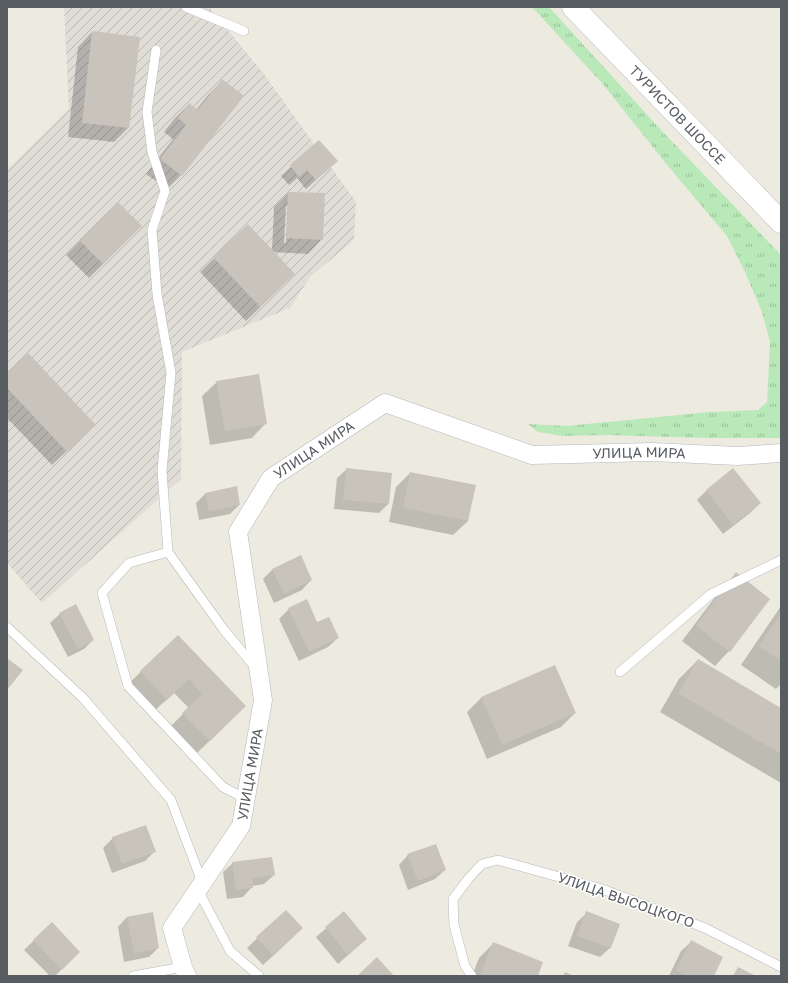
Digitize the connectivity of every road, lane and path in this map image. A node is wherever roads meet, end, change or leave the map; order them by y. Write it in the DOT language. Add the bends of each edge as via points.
graph roads {
  1 [pos="186,7"];
  2 [pos="573,7"];
  3 [pos="244,31"];
  4 [pos="156,50"];
  5 [pos="781,222"];
  6 [pos="781,453"];
  7 [pos="168,552"];
  8 [pos="781,560"];
  9 [pos="7,628"];
  10 [pos="258,672"];
  11 [pos="620,672"];
  12 [pos="246,799"];
  13 [pos="200,886"];
  14 [pos="781,967"];
  15 [pos="185,971"];
  16 [pos="133,976"];
  17 [pos="259,976"];
  18 [pos="472,976"];
  1 -- 3 [label="lane"];
  2 -- 5 [label="main road, ТУРИСТОВ ШОССЕ"];
  4 -- 7 [label="lane" via="147,112 152,152 165,191 152,230 157,294 172,373 162,471"];
  6 -- 10 [label="street, УЛИЦА МИРА" via="737,456 653,452 532,455 385,404 272,478 238,532"];
  7 -- 10 [label="lane"];
  7 -- 12 [label="lane" via="129,563 102,593 128,686 223,787"];
  8 -- 11 [label="lane" via="711,594"];
  9 -- 13 [label="lane" via="83,698 171,800"];
  10 -- 12 [label="street, УЛИЦА МИРА" via="263,700"];
  12 -- 13 [label="street, УЛИЦА МИРА" via="241,826"];
  13 -- 15 [label="street, УЛИЦА МИРА" via="172,928"];
  13 -- 17 [label="lane" via="230,951"];
  14 -- 18 [label="lane, УЛИЦА ВЫСОЦКОГО" via="706,928 602,889 498,860 482,864 453,899 454,925 465,966"];
  15 -- 16 [label="lane"];
}
